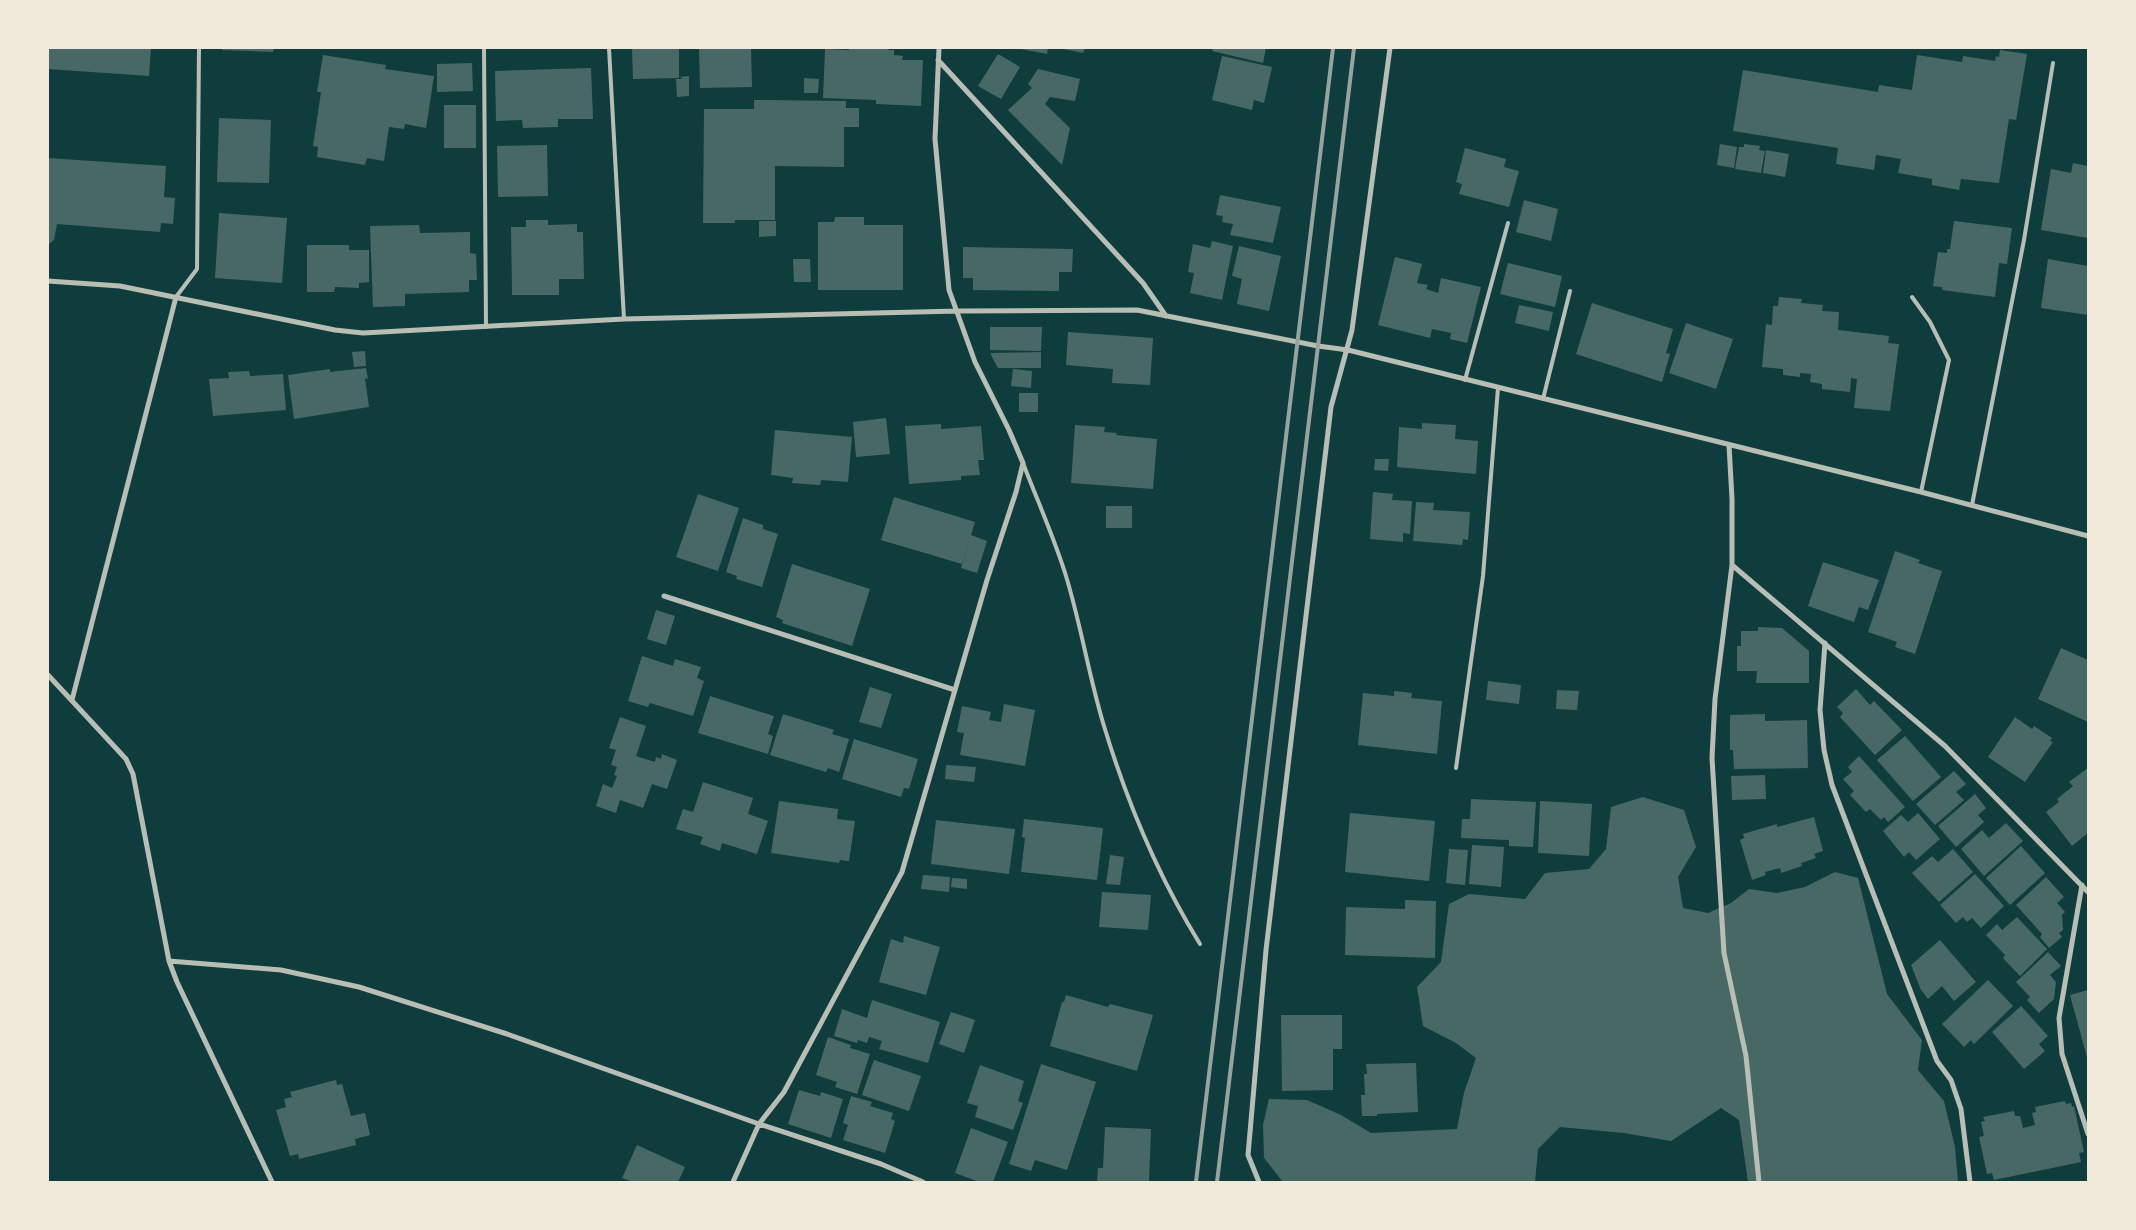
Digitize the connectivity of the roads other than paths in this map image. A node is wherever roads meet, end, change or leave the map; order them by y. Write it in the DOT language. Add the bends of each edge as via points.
graph roads {
  1 [pos="199,48"];
  2 [pos="484,48"];
  3 [pos="609,48"];
  4 [pos="938,48"];
  5 [pos="1390,48"];
  6 [pos="938,60"];
  7 [pos="2053,63"];
  8 [pos="1508,223"];
  9 [pos="48,281"];
  10 [pos="1570,291"];
  11 [pos="176,297"];
  12 [pos="1912,297"];
  13 [pos="958,311"];
  14 [pos="1166,316"];
  15 [pos="624,319"];
  16 [pos="486,327"];
  17 [pos="1348,350"];
  18 [pos="1465,380"];
  19 [pos="1498,388"];
  20 [pos="1543,399"];
  21 [pos="1729,445"];
  22 [pos="1023,462"];
  23 [pos="1921,492"];
  24 [pos="1972,505"];
  25 [pos="2088,536"];
  26 [pos="1732,565"];
  27 [pos="664,596"];
  28 [pos="1825,642"];
  29 [pos="48,675"];
  30 [pos="955,690"];
  31 [pos="72,700"];
  32 [pos="1456,768"];
  33 [pos="2082,885"];
  34 [pos="2088,892"];
  35 [pos="1200,944"];
  36 [pos="169,961"];
  37 [pos="759,1124"];
  38 [pos="2088,1134"];
  39 [pos="272,1182"];
  40 [pos="732,1182"];
  41 [pos="923,1182"];
  42 [pos="1259,1182"];
  43 [pos="1759,1182"];
  44 [pos="1970,1182"];
  1 -- 11 [label="lane" via="197,269"];
  2 -- 16 [label="lane"];
  3 -- 15 [label="lane"];
  4 -- 6 [label="street"];
  5 -- 17 [label="street"];
  6 -- 13 [label="street" via="935,140 938,178 949,290"];
  6 -- 14 [label="street" via="1143,283"];
  7 -- 24 [label="lane" via="2024,240"];
  8 -- 18 [label="lane"];
  9 -- 11 [label="street" via="120,286"];
  10 -- 20 [label="lane"];
  11 -- 16 [label="street" via="363,333"];
  11 -- 31 [label="street"];
  12 -- 23 [label="lane" via="1930,322 1949,360"];
  13 -- 14 [label="street" via="1137,310"];
  13 -- 15 [label="street"];
  13 -- 22 [label="street" via="975,362"];
  14 -- 17 [label="street"];
  15 -- 16 [label="street"];
  17 -- 18 [label="street"];
  17 -- 42 [label="street" via="1331,407 1266,950 1248,1155"];
  18 -- 19 [label="street"];
  19 -- 20 [label="street"];
  19 -- 32 [label="lane" via="1483,576"];
  20 -- 21 [label="street"];
  21 -- 23 [label="street"];
  21 -- 26 [label="street"];
  22 -- 30 [label="street"];
  22 -- 35 [label="lane" via="1066,575 1104,726 1128,795 1158,870"];
  23 -- 24 [label="street"];
  24 -- 25 [label="street"];
  26 -- 28 [label="street"];
  26 -- 43 [label="street" via="1715,699 1713,767 1724,953 1746,1056"];
  27 -- 30 [label="street"];
  28 -- 33 [label="street" via="1945,746"];
  28 -- 44 [label="street" via="1820,710 1832,785 1936,1061 1951,1080 1961,1109"];
  29 -- 31 [label="street"];
  30 -- 37 [label="street" via="902,872 784,1092"];
  31 -- 36 [label="street" via="126,759 134,774"];
  33 -- 34 [label="street"];
  33 -- 38 [label="street" via="2058,1018 2062,1054"];
  36 -- 37 [label="street" via="281,970 359,988 507,1034"];
  36 -- 39 [label="street"];
  37 -- 40 [label="street"];
  37 -- 41 [label="street" via="881,1164"];
}
